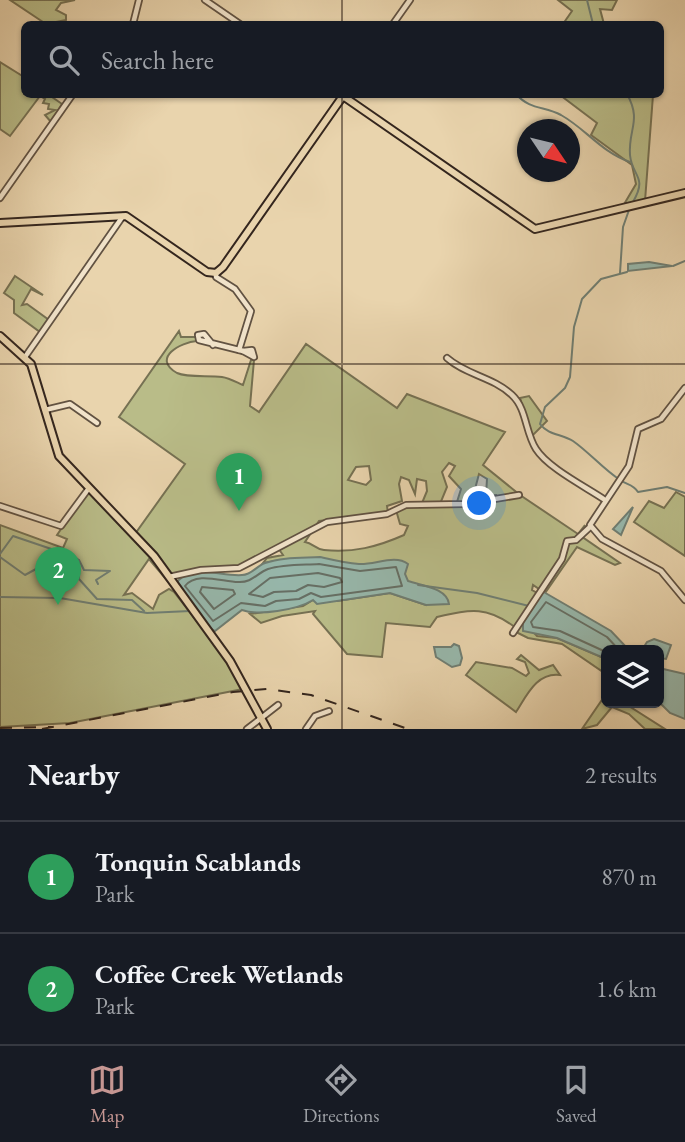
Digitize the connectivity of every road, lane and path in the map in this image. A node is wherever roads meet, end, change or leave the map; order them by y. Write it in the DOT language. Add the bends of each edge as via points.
graph roads {
  1 [pos="139,0"];
  2 [pos="205,0"];
  3 [pos="410,0"];
  4 [pos="134,21"];
  5 [pos="236,21"];
  6 [pos="395,21"];
  7 [pos="70,98"];
  8 [pos="340,98"];
  9 [pos="346,98"];
  10 [pos="685,193"];
  11 [pos="0,198"];
  12 [pos="123,216"];
  13 [pos="0,223"];
  14 [pos="216,273"];
  15 [pos="0,336"];
  16 [pos="213,345"];
  17 [pos="25,357"];
  18 [pos="447,358"];
  19 [pos="685,388"];
  20 [pos="44,410"];
  21 [pos="97,423"];
  22 [pos="89,488"];
  23 [pos="519,495"];
  24 [pos="605,500"];
  25 [pos="0,506"];
  26 [pos="590,527"];
  27 [pos="168,577"];
  28 [pos="685,600"];
  29 [pos="513,633"];
  30 [pos="278,705"];
  31 [pos="329,711"];
  32 [pos="261,718"];
  33 [pos="247,729"];
  34 [pos="267,729"];
  35 [pos="306,729"];
  1 -- 4 [label="street"];
  2 -- 5 [label="street"];
  3 -- 6 [label="street"];
  7 -- 11 [label="street"];
  8 -- 14 [label="main road"];
  9 -- 10 [label="main road" via="533,228"];
  12 -- 13 [label="main road"];
  12 -- 14 [label="main road" via="207,272"];
  12 -- 17 [label="street"];
  14 -- 16 [label="street" via="249,307 251,315 241,350"];
  15 -- 17 [label="main road"];
  17 -- 20 [label="main road"];
  18 -- 24 [label="street" via="511,394 521,405 529,437 540,454"];
  19 -- 24 [label="street" via="664,417 638,429 629,466"];
  20 -- 21 [label="street" via="70,404"];
  20 -- 22 [label="main road" via="58,454"];
  22 -- 25 [label="street" via="61,526"];
  22 -- 27 [label="main road" via="147,548"];
  23 -- 27 [label="street" via="467,504 405,505 387,514 327,522 239,568"];
  24 -- 26 [label="street"];
  26 -- 28 [label="street" via="612,545 661,571"];
  26 -- 29 [label="street" via="576,540 567,541 562,559"];
  27 -- 32 [label="main road" via="230,660"];
  30 -- 32 [label="street"];
  31 -- 35 [label="street" via="315,716"];
  32 -- 33 [label="street"];
  32 -- 34 [label="main road"];
}
